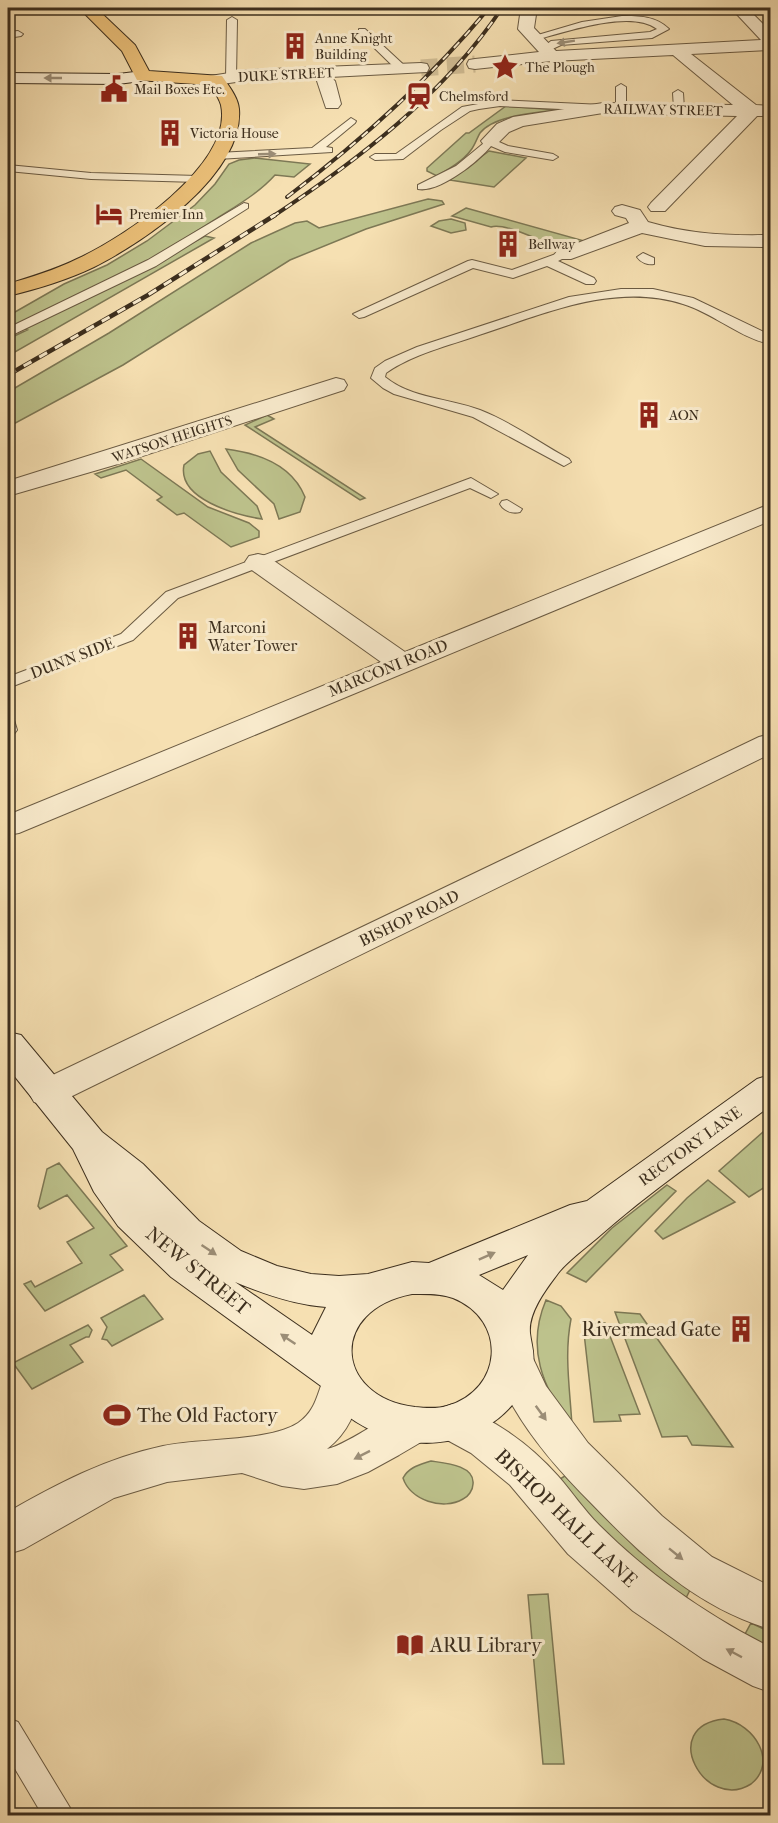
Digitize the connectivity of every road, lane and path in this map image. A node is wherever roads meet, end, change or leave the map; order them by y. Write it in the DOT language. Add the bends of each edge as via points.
graph roads {
  1 [pos="87,8"];
  2 [pos="528,8"];
  3 [pos="739,8"];
  4 [pos="232,20"];
  5 [pos="362,31"];
  6 [pos="771,40"];
  7 [pos="771,45"];
  8 [pos="541,50"];
  9 [pos="678,50"];
  10 [pos="475,64"];
  11 [pos="421,68"];
  12 [pos="402,69"];
  13 [pos="143,76"];
  14 [pos="8,78"];
  15 [pos="224,79"];
  16 [pos="326,81"];
  17 [pos="621,87"];
  18 [pos="332,104"];
  19 [pos="621,107"];
  20 [pos="603,108"];
  21 [pos="761,111"];
  22 [pos="351,121"];
  23 [pos="497,135"];
  24 [pos="217,156"];
  25 [pos="371,160"];
  26 [pos="8,168"];
  27 [pos="198,179"];
  28 [pos="426,185"];
  29 [pos="244,206"];
  30 [pos="658,207"];
  31 [pos="621,212"];
  32 [pos="641,226"];
  33 [pos="771,241"];
  34 [pos="555,258"];
  35 [pos="590,281"];
  36 [pos="8,291"];
  37 [pos="359,314"];
  38 [pos="13,330"];
  39 [pos="771,340"];
  40 [pos="336,385"];
  41 [pos="564,462"];
  42 [pos="8,489"];
  43 [pos="491,494"];
  44 [pos="771,512"];
  45 [pos="258,562"];
  46 [pos="400,662"];
  47 [pos="8,683"];
  48 [pos="8,724"];
  49 [pos="8,730"];
  50 [pos="771,743"];
  51 [pos="8,826"];
  52 [pos="8,1044"];
  53 [pos="771,1088"];
  54 [pos="47,1093"];
  55 [pos="89,1142"];
  56 [pos="610,1204"];
  57 [pos="434,1278"];
  58 [pos="371,1290"];
  59 [pos="512,1346"];
  60 [pos="338,1380"];
  61 [pos="433,1424"];
  62 [pos="246,1456"];
  63 [pos="8,1535"];
  64 [pos="771,1608"];
  65 [pos="771,1670"];
  66 [pos="8,1732"];
  67 [pos="60,1815"];
  1 -- 13 [label="main road" via="129,49"];
  2 -- 8 [label="street" via="525,27"];
  3 -- 6 [label="street"];
  4 -- 15 [label="lane"];
  5 -- 12 [label="lane"];
  7 -- 9 [label="street"];
  8 -- 8 [label="lane, one-way" via="570,28 616,20 650,21 664,29 652,35 561,42"];
  8 -- 9 [label="street"];
  8 -- 10 [label="street"];
  9 -- 21 [label="street"];
  11 -- 12 [label="street, DUKE STREET"];
  12 -- 15 [label="street, DUKE STREET"];
  13 -- 14 [label="street, DUKE STREET, one-way"];
  13 -- 15 [label="main road, DUKE STREET"];
  15 -- 24 [label="main road" via="230,115"];
  16 -- 18 [label="street"];
  17 -- 19 [label="lane"];
  19 -- 20 [label="street, RAILWAY STREET"];
  19 -- 21 [label="street, RAILWAY STREET" via="679,101"];
  20 -- 23 [label="street, RAILWAY STREET" via="528,119"];
  20 -- 25 [label="lane" via="542,103 475,107 412,160 391,165"];
  21 -- 30 [label="street"];
  24 -- 22 [label="lane, one-way" via="321,152"];
  23 -- 23 [label="lane" via="505,149 556,154 504,135"];
  23 -- 28 [label="lane" via="472,160"];
  24 -- 27 [label="main road"];
  26 -- 27 [label="lane" via="91,176"];
  27 -- 36 [label="main road" via="172,206 130,239 65,272"];
  29 -- 38 [label="lane" via="152,264"];
  31 -- 32 [label="street" via="633,214"];
  32 -- 33 [label="street" via="709,242"];
  32 -- 34 [label="street" via="607,243"];
  34 -- 35 [label="lane"];
  34 -- 37 [label="lane" via="513,274 472,264"];
  39 -- 41 [label="lane" via="689,302 653,293 621,293 573,300 423,351 380,371 378,378 384,384 477,414"];
  40 -- 42 [label="street, WATSON HEIGHTS"];
  43 -- 45 [label="lane, DUNN SIDE" via="471,482"];
  44 -- 46 [label="street, MARCONI ROAD"];
  45 -- 46 [label="street"];
  45 -- 47 [label="lane, DUNN SIDE" via="172,596 127,637"];
  46 -- 51 [label="street, MARCONI ROAD"];
  48 -- 49 [label="lane"];
  50 -- 54 [label="street, BISHOP ROAD"];
  52 -- 54 [label="street, NEW STREET"];
  53 -- 56 [label="street, RECTORY LANE"];
  54 -- 55 [label="street, NEW STREET"];
  55 -- 58 [label="street, NEW STREET, one-way" via="130,1174 185,1232 227,1262 270,1280 311,1290"];
  60 -- 55 [label="street, NEW STREET, one-way" via="163,1246 108,1185"];
  57 -- 56 [label="street, RECTORY LANE, one-way"];
  56 -- 59 [label="street, RECTORY LANE" via="531,1278 517,1301"];
  57 -- 58 [label="street" via="401,1280"];
  57 -- 59 [label="street" via="472,1290 489,1301 501,1314"];
  58 -- 60 [label="street" via="340,1318 332,1336 331,1356"];
  59 -- 61 [label="street" via="507,1382 495,1399 476,1413"];
  59 -- 64 [label="street, one-way" via="529,1396 573,1456 646,1530 696,1570"];
  60 -- 61 [label="street" via="359,1405 384,1419"];
  60 -- 62 [label="street" via="335,1410 324,1428 294,1444"];
  61 -- 62 [label="street, one-way" via="360,1457 322,1469 289,1470"];
  65 -- 61 [label="street, BISHOP HALL LANE, one-way" via="707,1638 626,1579 582,1538 535,1480 475,1432"];
  62 -- 63 [label="street" via="178,1461 129,1473 75,1497"];
  66 -- 67 [label="lane"];
}
